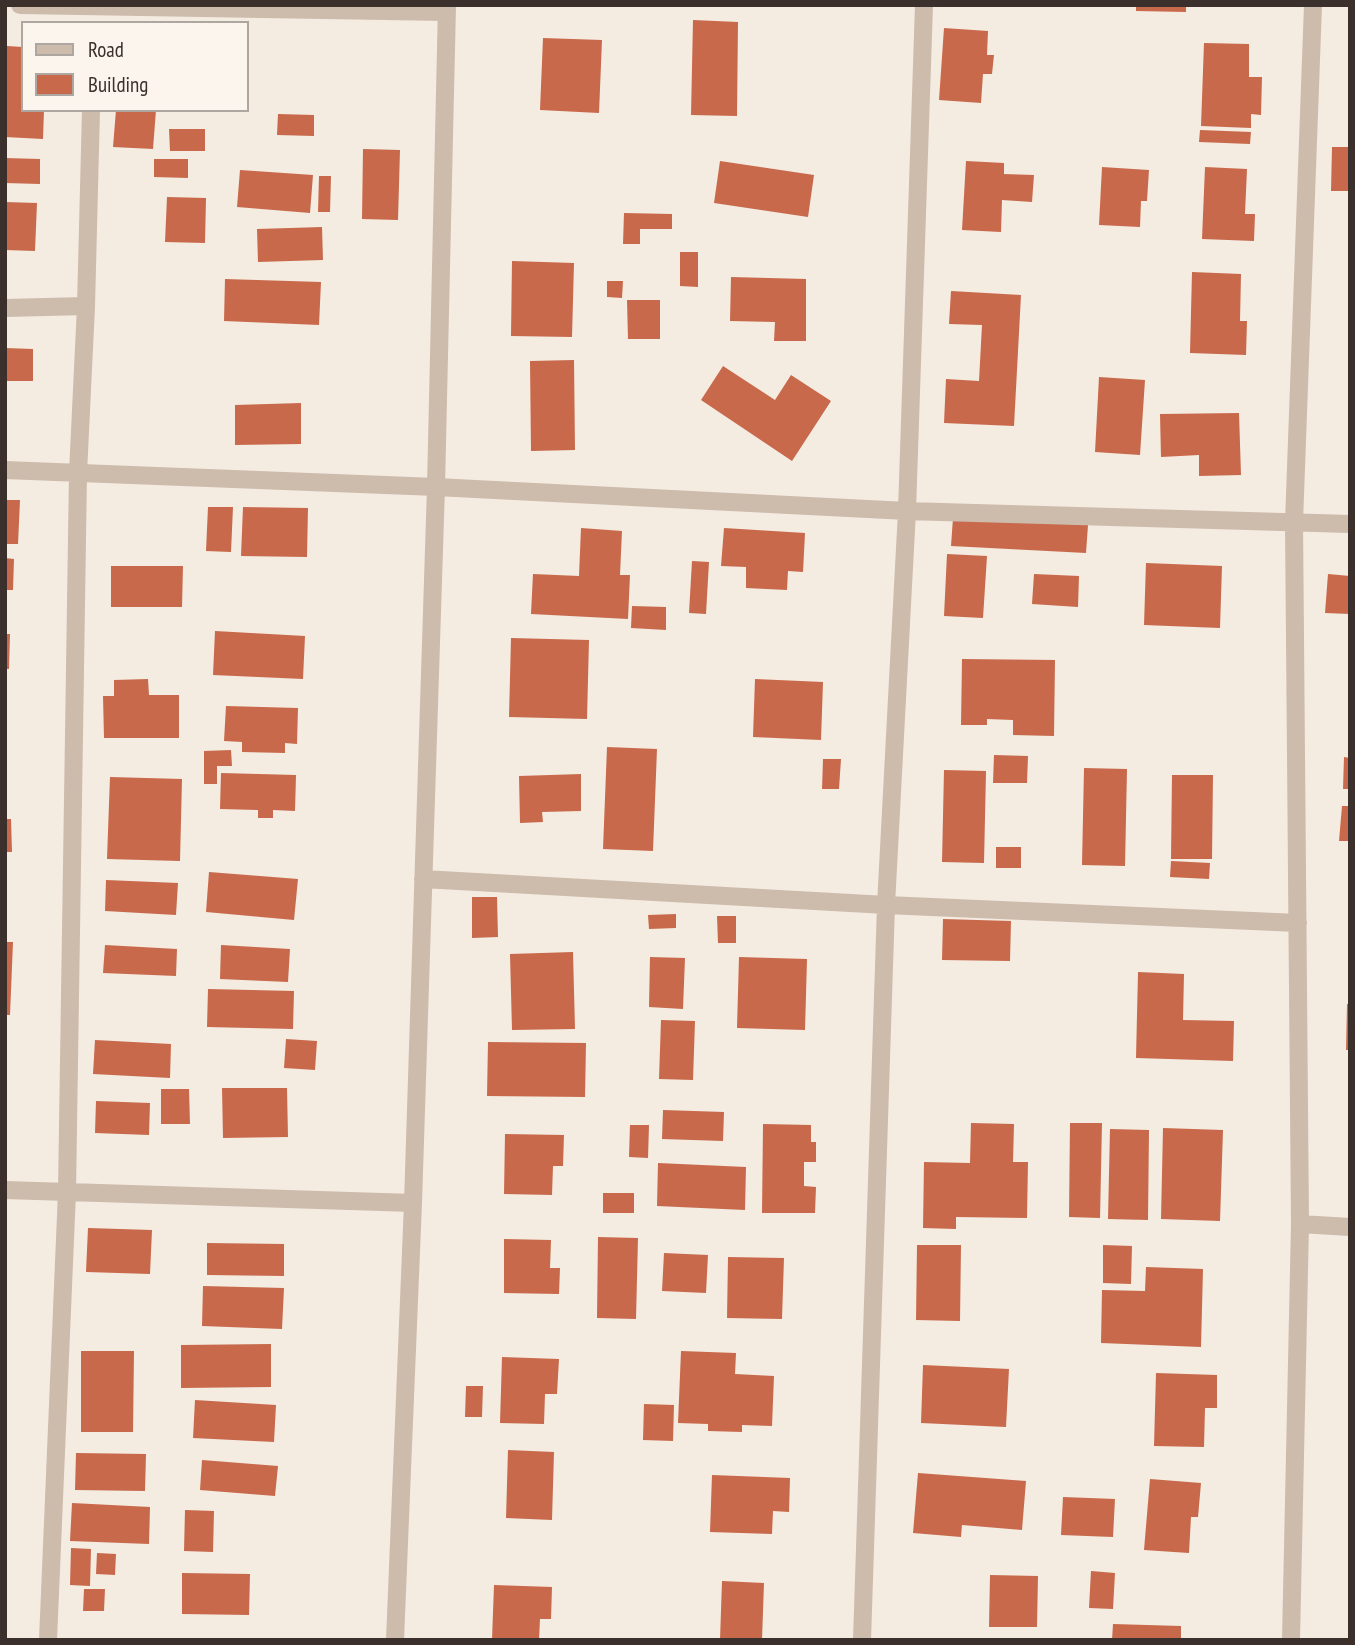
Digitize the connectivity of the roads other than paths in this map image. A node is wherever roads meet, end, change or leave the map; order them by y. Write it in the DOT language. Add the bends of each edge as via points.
graph roads {
  1 [pos="20,5"];
  2 [pos="924,5"];
  3 [pos="1313,5"];
  4 [pos="447,9"];
  5 [pos="93,15"];
  6 [pos="91,112"];
  7 [pos="86,306"];
  8 [pos="5,308"];
  9 [pos="5,470"];
  10 [pos="78,473"];
  11 [pos="436,487"];
  12 [pos="907,511"];
  13 [pos="1294,522"];
  14 [pos="1350,524"];
  15 [pos="422,879"];
  16 [pos="886,905"];
  17 [pos="1298,923"];
  18 [pos="5,1190"];
  19 [pos="67,1192"];
  20 [pos="413,1203"];
  21 [pos="1300,1224"];
  22 [pos="1350,1227"];
  23 [pos="48,1640"];
  24 [pos="395,1640"];
  25 [pos="862,1640"];
  26 [pos="1291,1640"];
  1 -- 5 [label="street"];
  2 -- 12 [label="street"];
  3 -- 13 [label="street"];
  4 -- 5 [label="street"];
  4 -- 11 [label="street"];
  6 -- 7 [label="street"];
  7 -- 8 [label="street"];
  7 -- 10 [label="street"];
  9 -- 10 [label="street"];
  10 -- 11 [label="street"];
  10 -- 19 [label="street"];
  11 -- 12 [label="street"];
  11 -- 15 [label="street"];
  12 -- 13 [label="street"];
  12 -- 16 [label="street"];
  13 -- 14 [label="street"];
  13 -- 17 [label="street"];
  15 -- 16 [label="street"];
  15 -- 20 [label="street"];
  16 -- 17 [label="street"];
  16 -- 25 [label="street"];
  17 -- 21 [label="street"];
  18 -- 19 [label="street"];
  19 -- 20 [label="street"];
  19 -- 23 [label="street"];
  20 -- 24 [label="street"];
  21 -- 22 [label="street"];
  21 -- 26 [label="street"];
}
